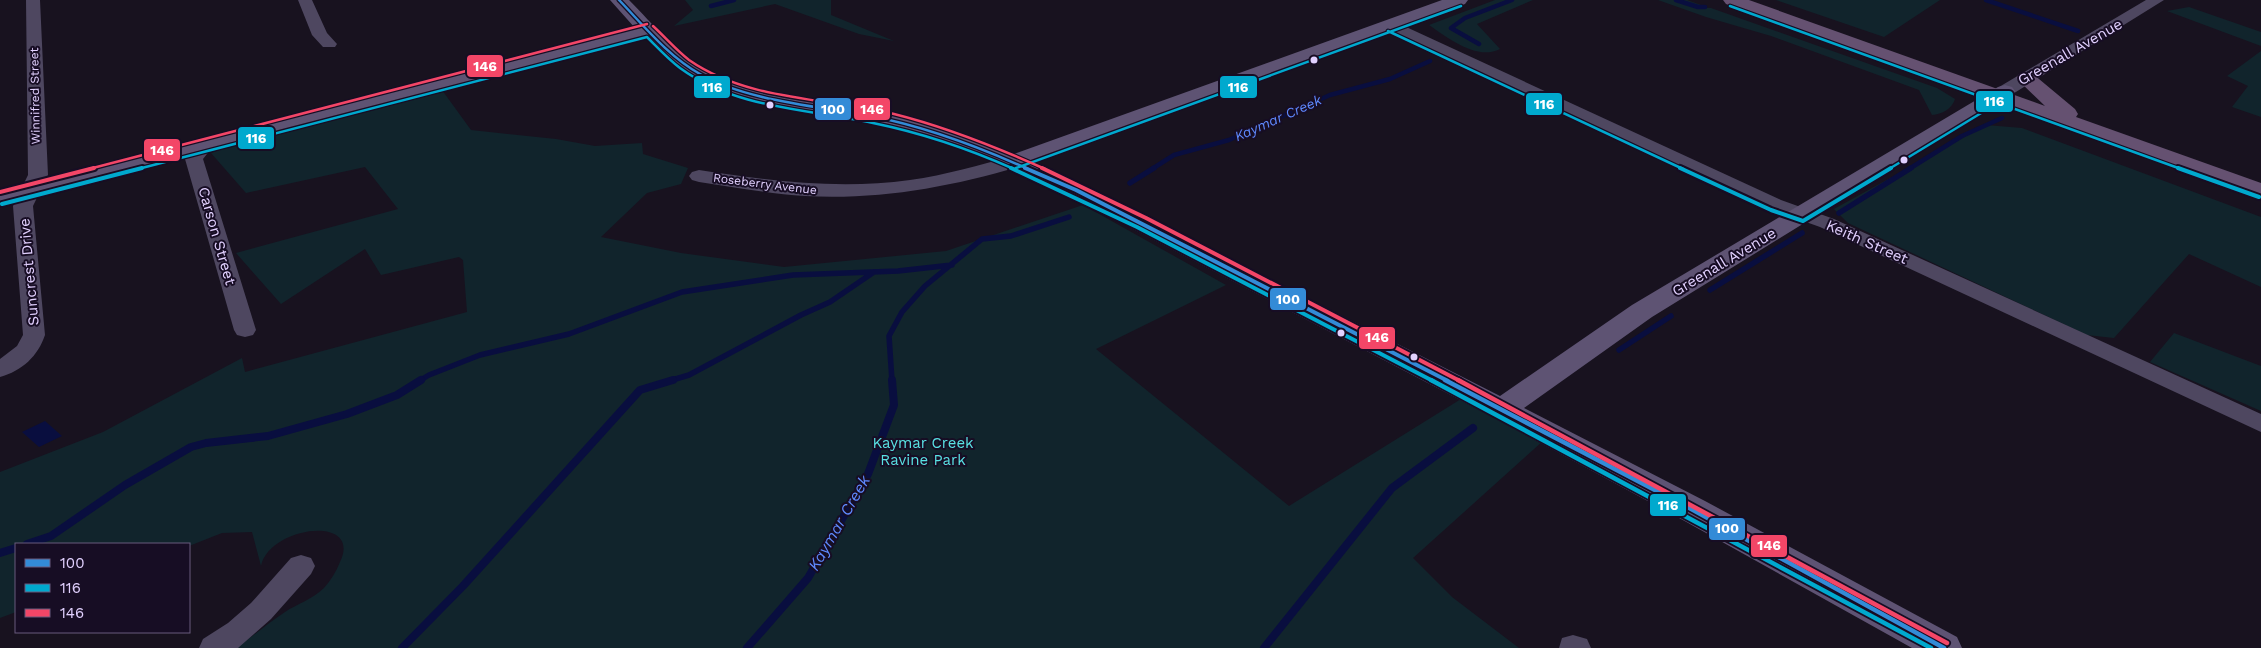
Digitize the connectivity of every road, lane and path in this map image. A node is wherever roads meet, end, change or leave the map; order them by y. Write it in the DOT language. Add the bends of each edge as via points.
graph roads {
  1 [pos="33,0"];
  2 [pos="305,0"];
  3 [pos="619,0"];
  4 [pos="1459,0"];
  5 [pos="1732,0"];
  6 [pos="2157,0"];
  7 [pos="1392,25"];
  8 [pos="649,30"];
  9 [pos="329,44"];
  10 [pos="2026,78"];
  11 [pos="2001,93"];
  12 [pos="2081,126"];
  13 [pos="205,145"];
  14 [pos="1014,162"];
  15 [pos="699,176"];
  16 [pos="31,190"];
  17 [pos="2261,190"];
  18 [pos="0,198"];
  19 [pos="1804,215"];
  20 [pos="245,330"];
  21 [pos="0,369"];
  22 [pos="1502,409"];
  23 [pos="2261,424"];
  24 [pos="301,566"];
  25 [pos="214,648"];
  26 [pos="1944,648"];
  1 -- 16 [label="street, Winnifred Street" via="38,175"];
  2 -- 9 [label="street" via="320,35"];
  3 -- 8 [label="street"];
  4 -- 7 [label="street, Roseberry Avenue"];
  5 -- 11 [label="main road"];
  6 -- 10 [label="street, Greenall Avenue"];
  7 -- 14 [label="street, Roseberry Avenue"];
  7 -- 19 [label="street, Keith Street" via="1774,204"];
  8 -- 13 [label="street"];
  8 -- 14 [label="street" via="685,65 725,85 895,121 962,141"];
  10 -- 11 [label="street, Greenall Avenue"];
  10 -- 12 [label="main road"];
  11 -- 12 [label="main road"];
  11 -- 19 [label="street, Greenall Avenue"];
  12 -- 17 [label="main road"];
  13 -- 16 [label="street"];
  13 -- 20 [label="street, Carson Street" via="194,159"];
  14 -- 15 [label="street, Roseberry Avenue" via="928,184 857,191 782,188"];
  14 -- 22 [label="street" via="1119,211"];
  16 -- 18 [label="street"];
  16 -- 21 [label="street, Suncrest Drive" via="22,206 34,335 22,356"];
  19 -- 22 [label="street, Greenall Avenue" via="1642,311"];
  19 -- 23 [label="street, Keith Street"];
  22 -- 26 [label="street"];
  24 -- 25 [label="street" via="248,624"];
}
